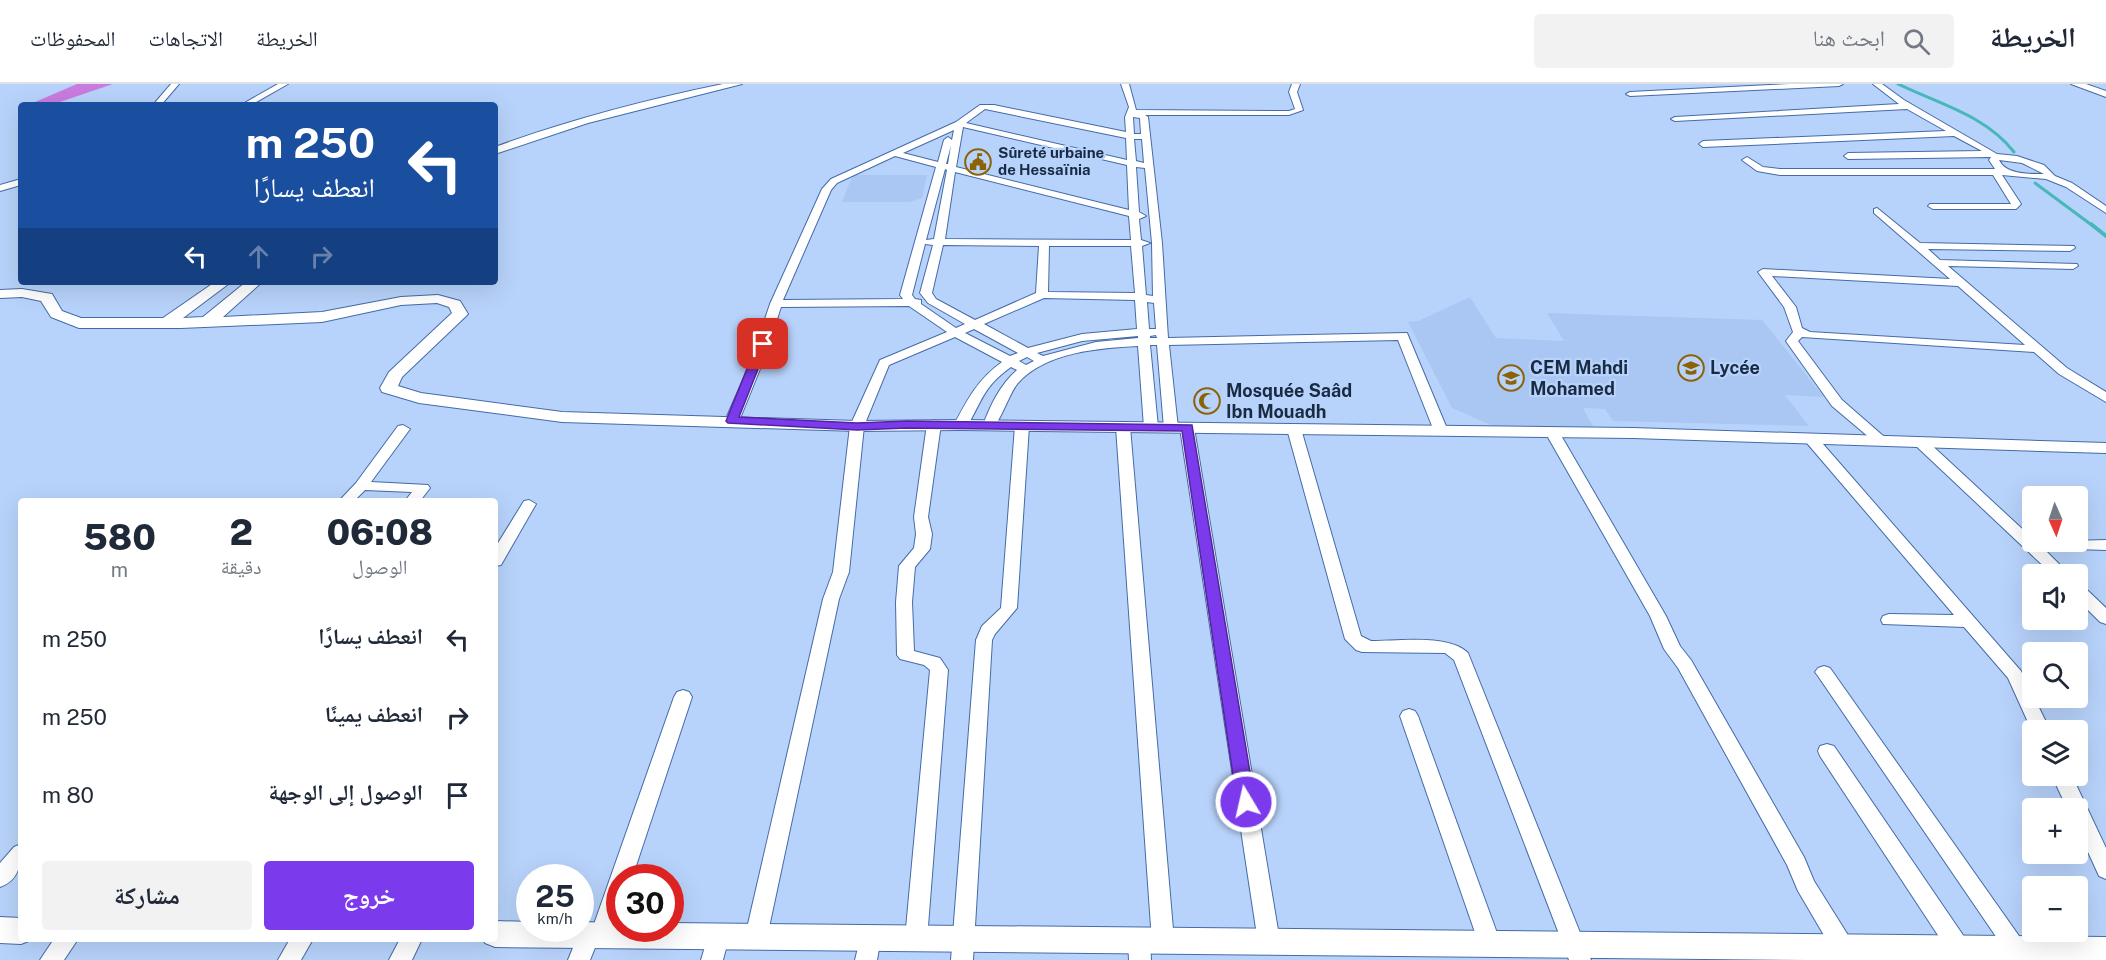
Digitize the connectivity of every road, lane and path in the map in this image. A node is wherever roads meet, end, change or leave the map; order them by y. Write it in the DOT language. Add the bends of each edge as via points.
graph roads {
  1 [pos="175,84"];
  2 [pos="284,84"];
  3 [pos="702,84"];
  4 [pos="737,84"];
  5 [pos="1125,84"];
  6 [pos="1296,84"];
  7 [pos="1839,84"];
  8 [pos="1877,84"];
  9 [pos="2076,84"];
  10 [pos="1630,94"];
  11 [pos="2106,94"];
  12 [pos="160,102"];
  13 [pos="251,102"];
  14 [pos="1908,106"];
  15 [pos="1132,112"];
  16 [pos="1676,118"];
  17 [pos="956,126"];
  18 [pos="1956,133"];
  19 [pos="1130,136"];
  20 [pos="1146,137"];
  21 [pos="498,140"];
  22 [pos="1703,144"];
  23 [pos="498,150"];
  24 [pos="892,153"];
  25 [pos="1996,155"];
  26 [pos="1848,156"];
  27 [pos="1747,160"];
  28 [pos="1132,165"];
  29 [pos="1149,166"];
  30 [pos="946,167"];
  31 [pos="1996,172"];
  32 [pos="2009,172"];
  33 [pos="2049,177"];
  34 [pos="18,183"];
  35 [pos="0,188"];
  36 [pos="1933,206"];
  37 [pos="2106,210"];
  38 [pos="1877,211"];
  39 [pos="1134,216"];
  40 [pos="1154,217"];
  41 [pos="1044,241"];
  42 [pos="920,242"];
  43 [pos="939,242"];
  44 [pos="1136,242"];
  45 [pos="1157,243"];
  46 [pos="1917,246"];
  47 [pos="2070,248"];
  48 [pos="1937,263"];
  49 [pos="2073,266"];
  50 [pos="1960,282"];
  51 [pos="220,285"];
  52 [pos="251,285"];
  53 [pos="0,294"];
  54 [pos="1042,295"];
  55 [pos="929,297"];
  56 [pos="1141,297"];
  57 [pos="779,298"];
  58 [pos="908,299"];
  59 [pos="1159,301"];
  60 [pos="207,322"];
  61 [pos="167,323"];
  62 [pos="974,324"];
  63 [pos="956,332"];
  64 [pos="1797,335"];
  65 [pos="1163,337"];
  66 [pos="1144,338"];
  67 [pos="2037,349"];
  68 [pos="1027,353"];
  69 [pos="1010,361"];
  70 [pos="1043,361"];
  71 [pos="1026,370"];
  72 [pos="2106,398"];
  73 [pos="732,421"];
  74 [pos="934,424"];
  75 [pos="961,424"];
  76 [pos="990,425"];
  77 [pos="857,426"];
  78 [pos="1022,426"];
  79 [pos="1123,427"];
  80 [pos="1151,427"];
  81 [pos="1179,428"];
  82 [pos="403,429"];
  83 [pos="1294,429"];
  84 [pos="1441,431"];
  85 [pos="1552,432"];
  86 [pos="1811,439"];
  87 [pos="1882,441"];
  88 [pos="1920,442"];
  89 [pos="2106,448"];
  90 [pos="361,486"];
  91 [pos="349,498"];
  92 [pos="415,498"];
  93 [pos="529,504"];
  94 [pos="2022,537"];
  95 [pos="2088,545"];
  96 [pos="2106,545"];
  97 [pos="2038,552"];
  98 [pos="498,556"];
  99 [pos="2050,564"];
  100 [pos="2088,601"];
  101 [pos="2106,618"];
  102 [pos="1889,620"];
  103 [pos="1968,621"];
  104 [pos="1824,672"];
  105 [pos="683,697"];
  106 [pos="1409,716"];
  107 [pos="2036,720"];
  108 [pos="1827,751"];
  109 [pos="2088,832"];
  110 [pos="18,857"];
  111 [pos="626,864"];
  112 [pos="2106,870"];
  113 [pos="0,878"];
  114 [pos="606,909"];
  115 [pos="0,930"];
  116 [pos="18,931"];
  117 [pos="498,934"];
  118 [pos="756,937"];
  119 [pos="916,939"];
  120 [pos="65,942"];
  121 [pos="300,942"];
  122 [pos="409,942"];
  123 [pos="1269,942"];
  124 [pos="590,943"];
  125 [pos="1147,947"];
  126 [pos="1843,947"];
  127 [pos="715,948"];
  128 [pos="1959,948"];
  129 [pos="868,949"];
  130 [pos="963,950"];
  131 [pos="1510,950"];
  132 [pos="2106,950"];
  133 [pos="1342,951"];
  134 [pos="1420,952"];
  135 [pos="1577,952"];
  136 [pos="1694,953"];
  137 [pos="1760,953"];
  138 [pos="2020,954"];
  139 [pos="51,960"];
  140 [pos="289,960"];
  141 [pos="400,960"];
  1 -- 12 [label="street"];
  2 -- 13 [label="street"];
  3 -- 21 [label="street" via="612,105"];
  4 -- 23 [label="street" via="628,108"];
  5 -- 15 [label="street"];
  6 -- 15 [label="street" via="1293,92 1299,110 1292,113"];
  7 -- 10 [label="street"];
  8 -- 14 [label="street"];
  9 -- 11 [label="street"];
  14 -- 16 [label="street"];
  14 -- 18 [label="street"];
  15 -- 19 [label="street"];
  15 -- 20 [label="street" via="1144,116"];
  17 -- 19 [label="street" via="982,107 994,107"];
  17 -- 24 [label="street"];
  17 -- 28 [label="street"];
  17 -- 30 [label="street"];
  18 -- 22 [label="street"];
  18 -- 25 [label="street"];
  19 -- 20 [label="street"];
  19 -- 28 [label="street"];
  20 -- 29 [label="street"];
  24 -- 30 [label="street"];
  24 -- 57 [label="street" via="843,175 827,189"];
  25 -- 26 [label="street"];
  25 -- 32 [label="street" via="1997,167"];
  25 -- 33 [label="street" via="2042,168 2051,174"];
  27 -- 31 [label="street" via="1760,169 1780,172"];
  28 -- 29 [label="street"];
  28 -- 39 [label="street"];
  29 -- 40 [label="street"];
  30 -- 39 [label="street"];
  30 -- 42 [label="street"];
  30 -- 43 [label="street"];
  31 -- 32 [label="street"];
  31 -- 36 [label="street" via="2016,204 2013,207"];
  32 -- 33 [label="street"];
  33 -- 37 [label="street" via="2069,185"];
  34 -- 35 [label="street"];
  38 -- 46 [label="street"];
  39 -- 40 [label="street"];
  39 -- 44 [label="street"];
  40 -- 45 [label="street"];
  41 -- 43 [label="street"];
  41 -- 44 [label="street"];
  41 -- 54 [label="street"];
  42 -- 43 [label="street"];
  42 -- 58 [label="street"];
  43 -- 55 [label="street"];
  44 -- 45 [label="street"];
  44 -- 56 [label="street"];
  45 -- 59 [label="street"];
  46 -- 47 [label="street"];
  46 -- 48 [label="street"];
  48 -- 49 [label="street"];
  48 -- 50 [label="street"];
  50 -- 67 [label="street"];
  50 -- 67 [label="street" via="1762,272 1790,307 1797,330 1808,335"];
  51 -- 61 [label="street"];
  52 -- 60 [label="street"];
  53 -- 61 [label="street" via="47,297 56,314 79,323"];
  54 -- 56 [label="street"];
  54 -- 62 [label="street"];
  55 -- 58 [label="street"];
  55 -- 62 [label="street"];
  56 -- 59 [label="street"];
  56 -- 66 [label="street"];
  57 -- 58 [label="street"];
  57 -- 73 [label="street"];
  58 -- 63 [label="street"];
  59 -- 65 [label="street"];
  60 -- 61 [label="street"];
  60 -- 73 [label="street" via="322,317 438,299 455,304 460,314 395,375 388,388 419,398 562,417"];
  62 -- 63 [label="street"];
  62 -- 68 [label="street"];
  63 -- 69 [label="street"];
  63 -- 77 [label="street" via="884,363"];
  64 -- 87 [label="street" via="1792,341 1837,403"];
  65 -- 66 [label="street"];
  65 -- 81 [label="street"];
  65 -- 84 [label="street" via="1403,336"];
  66 -- 68 [label="street" via="1069,340"];
  66 -- 70 [label="street" via="1076,350"];
  66 -- 80 [label="street"];
  67 -- 72 [label="street"];
  68 -- 69 [label="street"];
  68 -- 70 [label="street"];
  69 -- 71 [label="street"];
  69 -- 75 [label="street" via="978,392"];
  70 -- 71 [label="street"];
  71 -- 76 [label="street" via="1000,397"];
  73 -- 77 [label="street"];
  74 -- 75 [label="street"];
  74 -- 77 [label="street"];
  74 -- 119 [label="street" via="921,517 922,549 907,566 904,602 906,655 930,659 939,670"];
  75 -- 76 [label="street"];
  76 -- 78 [label="street"];
  77 -- 118 [label="street" via="841,572 831,598"];
  78 -- 79 [label="street"];
  78 -- 130 [label="street" via="1009,608 991,626 984,640"];
  79 -- 80 [label="street"];
  79 -- 125 [label="street"];
  80 -- 81 [label="street"];
  81 -- 83 [label="street"];
  81 -- 123 [label="street"];
  82 -- 90 [label="street"];
  83 -- 84 [label="street"];
  83 -- 135 [label="street" via="1353,639 1371,647 1445,647 1462,657"];
  84 -- 85 [label="street"];
  85 -- 86 [label="street"];
  85 -- 126 [label="street"];
  86 -- 87 [label="street"];
  86 -- 103 [label="street"];
  87 -- 88 [label="street"];
  88 -- 89 [label="street"];
  88 -- 94 [label="street"];
  90 -- 91 [label="street"];
  90 -- 92 [label="street" via="423,488"];
  93 -- 98 [label="street"];
  95 -- 96 [label="street"];
  97 -- 99 [label="street"];
  100 -- 101 [label="street"];
  102 -- 103 [label="street"];
  103 -- 107 [label="street" via="2015,675"];
  104 -- 138 [label="street"];
  105 -- 111 [label="street"];
  106 -- 131 [label="street"];
  108 -- 128 [label="street"];
  109 -- 112 [label="street"];
  110 -- 113 [label="street"];
  114 -- 124 [label="street"];
  115 -- 116 [label="street"];
  117 -- 124 [label="street"];
  118 -- 127 [label="street"];
  118 -- 129 [label="street"];
  119 -- 129 [label="street"];
  119 -- 130 [label="street"];
  120 -- 139 [label="street"];
  121 -- 140 [label="street"];
  122 -- 141 [label="street"];
  123 -- 125 [label="street"];
  123 -- 133 [label="street"];
  124 -- 127 [label="street"];
  125 -- 130 [label="street"];
  126 -- 128 [label="street"];
  126 -- 137 [label="street"];
  128 -- 138 [label="street"];
  131 -- 134 [label="street"];
  131 -- 135 [label="street"];
  132 -- 138 [label="street"];
  133 -- 134 [label="street"];
  135 -- 136 [label="street"];
  136 -- 137 [label="street"];
}
